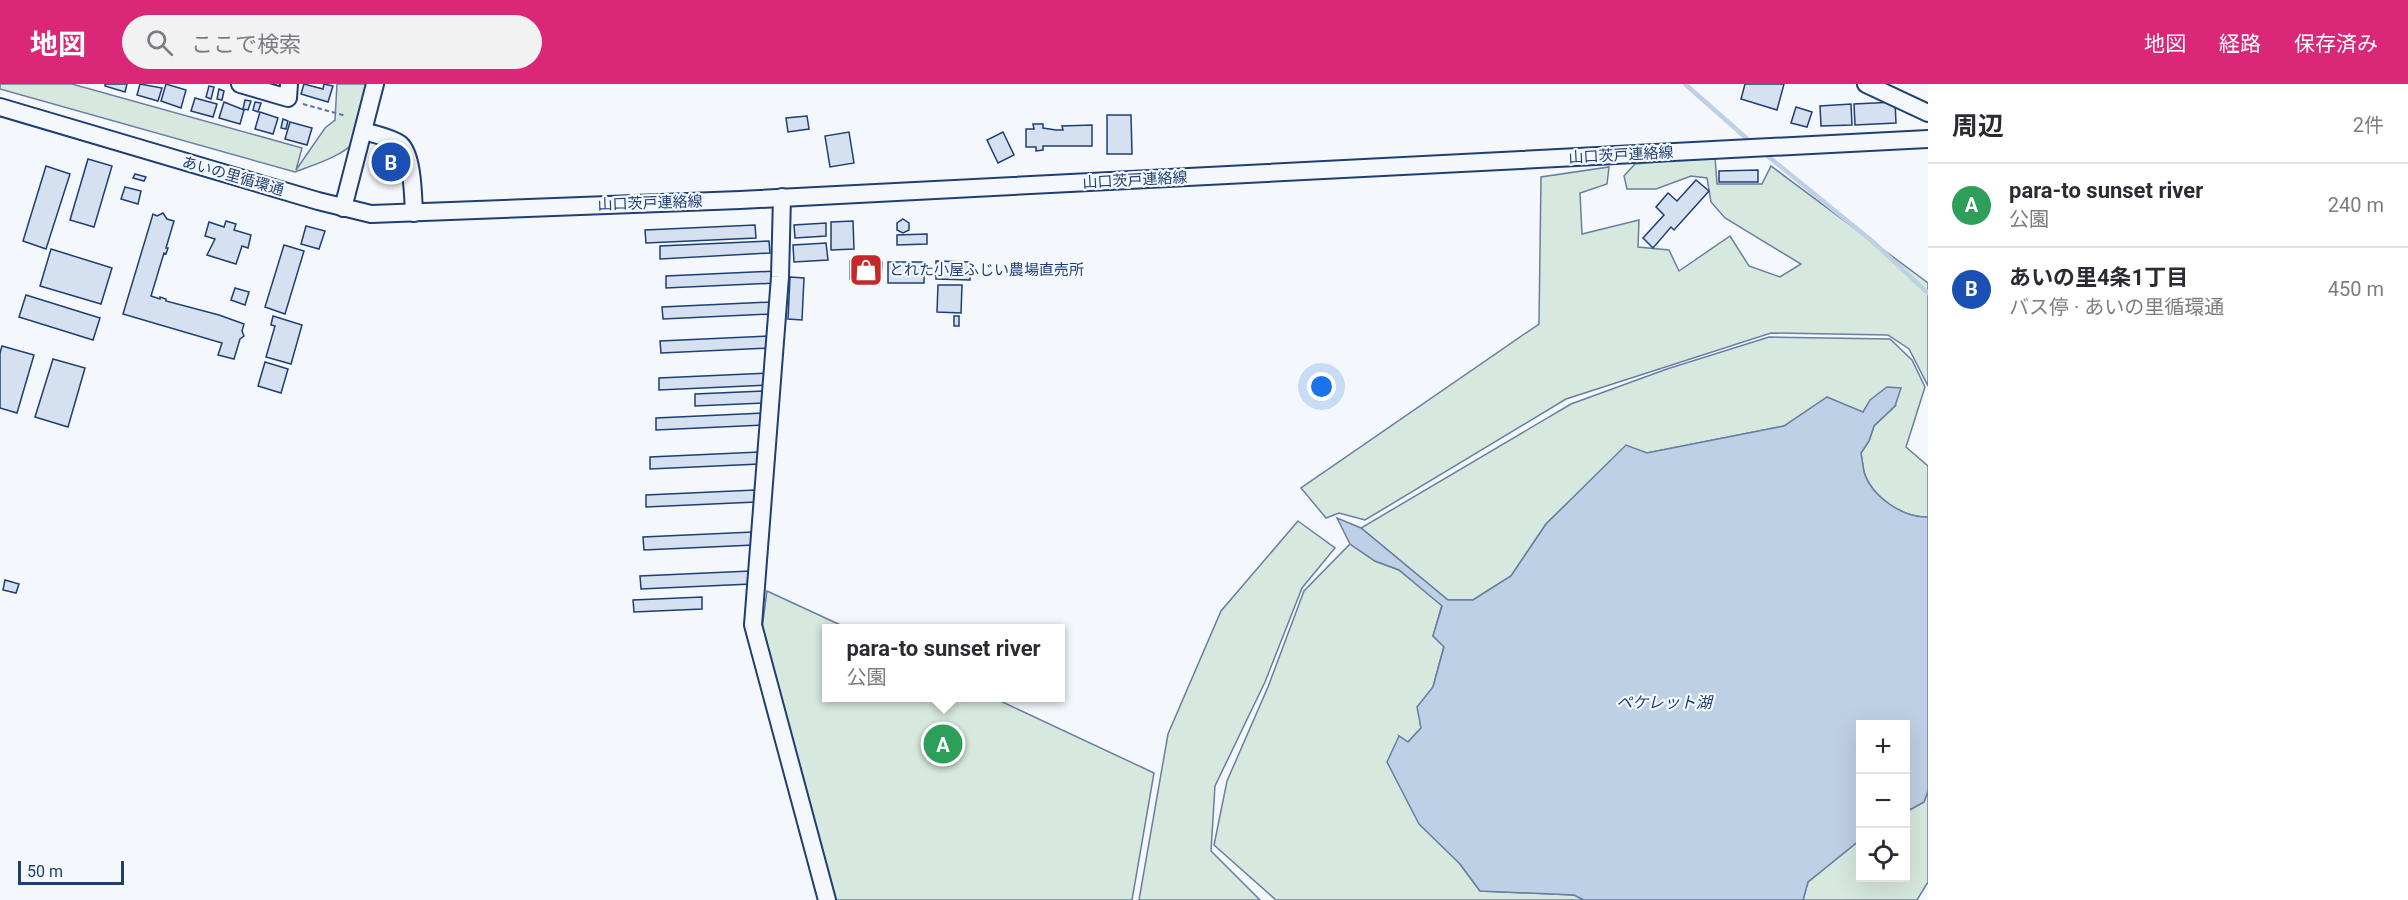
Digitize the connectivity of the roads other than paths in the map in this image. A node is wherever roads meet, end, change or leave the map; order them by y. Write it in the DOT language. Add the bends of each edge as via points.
graph roads {
  1 [pos="240,84"];
  2 [pos="289,84"];
  3 [pos="375,84"];
  4 [pos="1866,84"];
  5 [pos="0,107"];
  6 [pos="1928,113"];
  7 [pos="364,131"];
  8 [pos="1928,139"];
  9 [pos="782,197"];
  10 [pos="343,208"];
  11 [pos="414,213"];
  12 [pos="827,900"];
  1 -- 2 [label="street" via="288,98"];
  3 -- 7 [label="street"];
  4 -- 6 [label="street"];
  5 -- 10 [label="street, あいの里循環通"];
  7 -- 10 [label="street"];
  7 -- 11 [label="street" via="402,146 411,176"];
  8 -- 9 [label="street, 山口茨戸連絡線"];
  9 -- 11 [label="street, 山口茨戸連絡線"];
  9 -- 12 [label="street" via="780,276 753,625"];
  10 -- 11 [label="street, 山口茨戸連絡線" via="371,214"];
}
